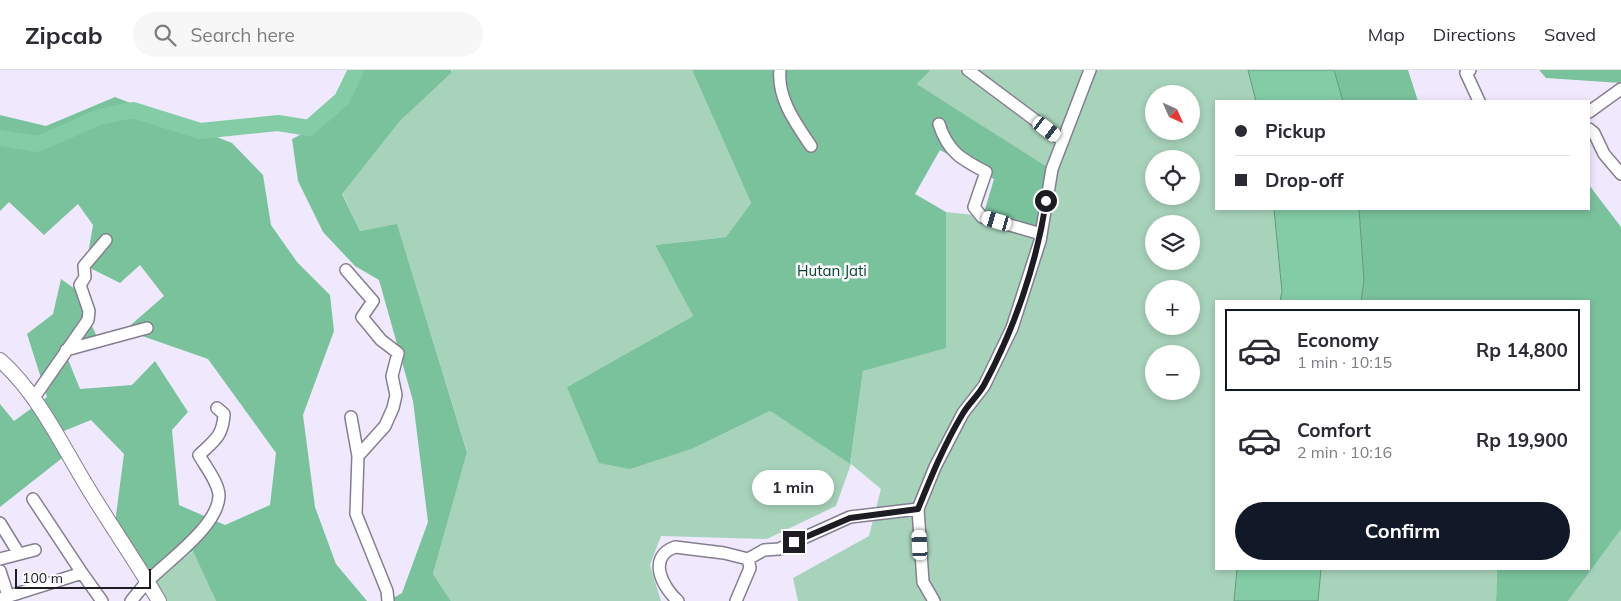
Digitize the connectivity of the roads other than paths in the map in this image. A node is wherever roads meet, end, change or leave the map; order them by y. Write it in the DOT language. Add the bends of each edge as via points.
graph roads {
  1 [pos="780,70"];
  2 [pos="968,70"];
  3 [pos="1090,70"];
  4 [pos="1470,70"];
  5 [pos="1621,89"];
  6 [pos="1479,100"];
  7 [pos="1590,111"];
  8 [pos="939,124"];
  9 [pos="1590,130"];
  10 [pos="1063,141"];
  11 [pos="811,146"];
  12 [pos="1621,174"];
  13 [pos="1041,234"];
  14 [pos="106,240"];
  15 [pos="346,270"];
  16 [pos="147,328"];
  17 [pos="66,350"];
  18 [pos="0,360"];
  19 [pos="33,399"];
  20 [pos="217,408"];
  21 [pos="352,417"];
  22 [pos="358,456"];
  23 [pos="33,499"];
  24 [pos="918,509"];
  25 [pos="0,523"];
  26 [pos="35,550"];
  27 [pos="19,554"];
  28 [pos="0,559"];
  29 [pos="748,559"];
  30 [pos="0,571"];
  31 [pos="82,573"];
  32 [pos="148,581"];
  33 [pos="4,598"];
  34 [pos="102,601"];
  35 [pos="132,601"];
  36 [pos="160,601"];
  37 [pos="388,601"];
  38 [pos="678,601"];
  39 [pos="736,601"];
  40 [pos="934,601"];
  1 -- 11 [label="street" via="779,80 790,115"];
  2 -- 10 [label="street"];
  3 -- 10 [label="street"];
  4 -- 6 [label="street" via="1466,73"];
  5 -- 7 [label="street"];
  8 -- 13 [label="street" via="944,139 960,159 986,172 974,207 982,217"];
  9 -- 12 [label="street"];
  10 -- 13 [label="street" via="1052,169"];
  13 -- 24 [label="street" via="1012,328 984,386 963,413"];
  14 -- 17 [label="street" via="84,266 85,277 80,285 88,320"];
  15 -- 22 [label="street" via="372,301 362,317 381,340 398,353 392,376 396,395 393,408 385,426"];
  16 -- 17 [label="street"];
  17 -- 19 [label="street"];
  18 -- 19 [label="street"];
  19 -- 32 [label="street"];
  20 -- 32 [label="street" via="224,414 224,427 217,439 199,455 217,487 216,507 199,533"];
  21 -- 22 [label="street"];
  22 -- 37 [label="street" via="356,514 387,591"];
  23 -- 31 [label="street"];
  24 -- 29 [label="street" via="850,518"];
  24 -- 40 [label="street" via="922,582"];
  25 -- 27 [label="street"];
  26 -- 27 [label="street"];
  27 -- 28 [label="street"];
  29 -- 38 [label="street" via="724,552 670,549 662,556 658,572 666,591"];
  29 -- 39 [label="street" via="750,568"];
  30 -- 33 [label="street"];
  31 -- 33 [label="street"];
  31 -- 34 [label="street"];
  32 -- 35 [label="street"];
  32 -- 36 [label="street"];
}
